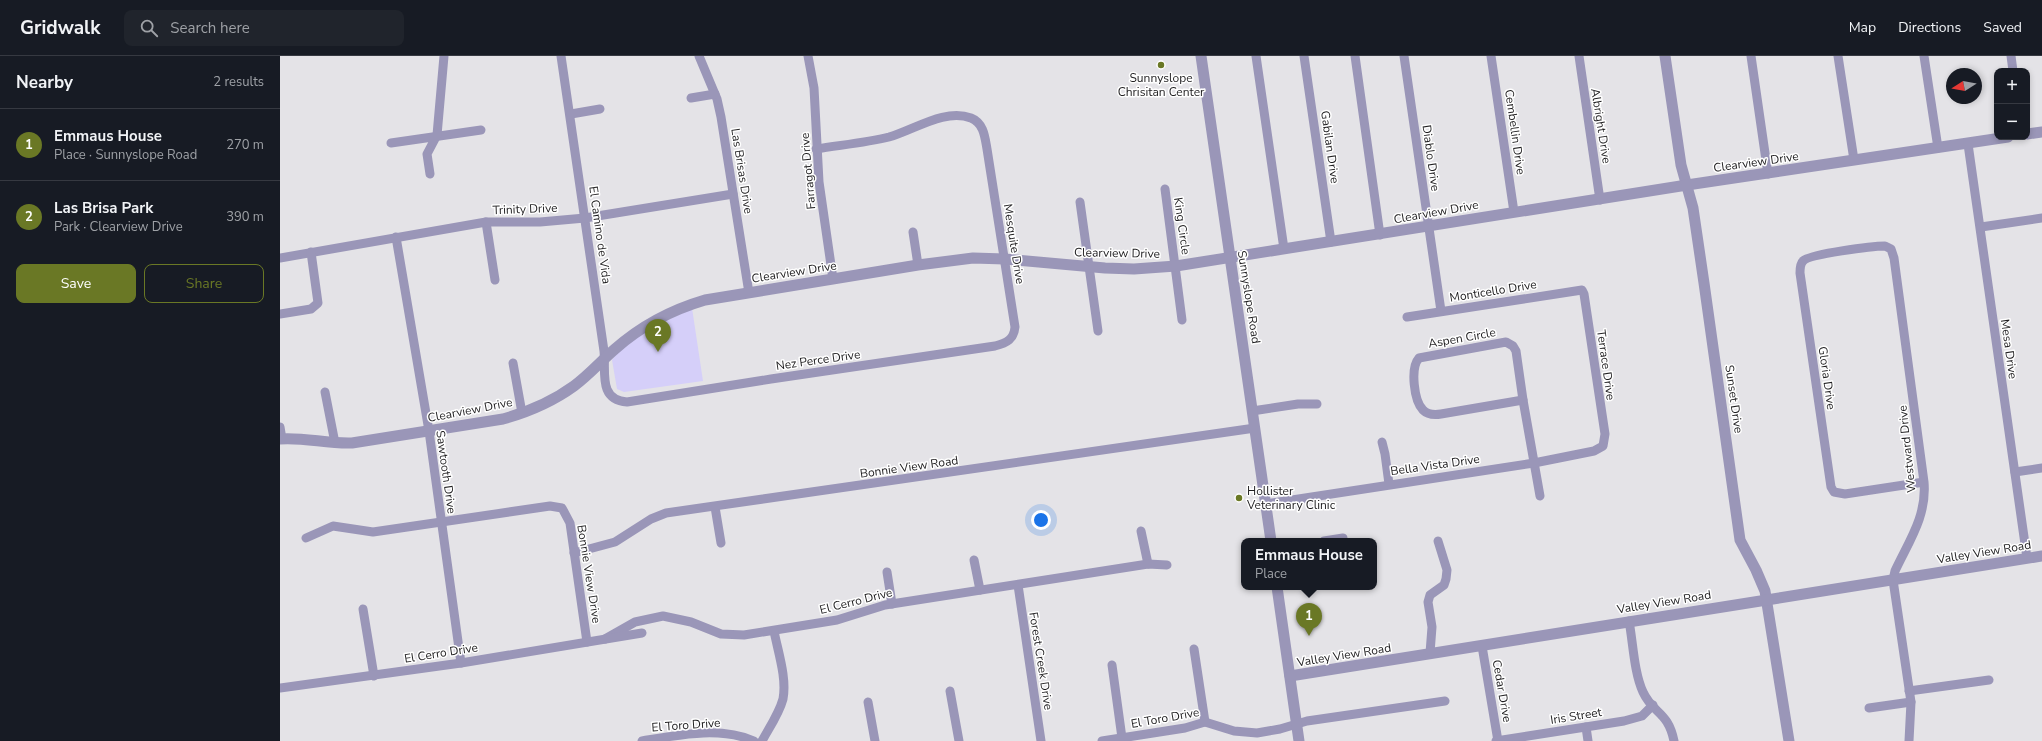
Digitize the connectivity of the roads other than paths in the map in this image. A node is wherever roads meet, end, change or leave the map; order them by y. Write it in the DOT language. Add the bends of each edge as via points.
graph roads {
  1 [pos="444,56"];
  2 [pos="562,56"];
  3 [pos="699,56"];
  4 [pos="1201,56"];
  5 [pos="1256,56"];
  6 [pos="1304,56"];
  7 [pos="1355,56"];
  8 [pos="1404,56"];
  9 [pos="1491,56"];
  10 [pos="1578,56"];
  11 [pos="1665,56"];
  12 [pos="1751,56"];
  13 [pos="1838,56"];
  14 [pos="1924,56"];
  15 [pos="2011,56"];
  16 [pos="809,59"];
  17 [pos="2013,68"];
  18 [pos="715,94"];
  19 [pos="691,98"];
  20 [pos="600,109"];
  21 [pos="571,114"];
  22 [pos="481,130"];
  23 [pos="2042,132"];
  24 [pos="2030,134"];
  25 [pos="437,136"];
  26 [pos="1994,139"];
  27 [pos="391,143"];
  28 [pos="1968,144"];
  29 [pos="1938,148"];
  30 [pos="816,149"];
  31 [pos="1854,160"];
  32 [pos="430,174"];
  33 [pos="1768,174"];
  34 [pos="1687,185"];
  35 [pos="1164,189"];
  36 [pos="733,194"];
  37 [pos="1600,200"];
  38 [pos="1080,202"];
  39 [pos="1514,212"];
  40 [pos="585,218"];
  41 [pos="2042,218"];
  42 [pos="486,222"];
  43 [pos="1429,227"];
  44 [pos="1981,227"];
  45 [pos="913,232"];
  46 [pos="1380,235"];
  47 [pos="396,237"];
  48 [pos="1331,242"];
  49 [pos="1888,246"];
  50 [pos="1284,249"];
  51 [pos="315,252"];
  52 [pos="280,258"];
  53 [pos="1005,259"];
  54 [pos="1230,259"];
  55 [pos="918,265"];
  56 [pos="1176,266"];
  57 [pos="1090,267"];
  58 [pos="833,279"];
  59 [pos="495,280"];
  60 [pos="1582,290"];
  61 [pos="749,292"];
  62 [pos="1441,311"];
  63 [pos="280,314"];
  64 [pos="1407,317"];
  65 [pos="1182,320"];
  66 [pos="1098,331"];
  67 [pos="1009,341"];
  68 [pos="605,358"];
  69 [pos="513,363"];
  70 [pos="326,392"];
  71 [pos="1524,400"];
  72 [pos="630,402"];
  73 [pos="1317,404"];
  74 [pos="1252,411"];
  75 [pos="522,413"];
  76 [pos="280,427"];
  77 [pos="1255,428"];
  78 [pos="429,431"];
  79 [pos="281,439"];
  80 [pos="1382,442"];
  81 [pos="335,443"];
  82 [pos="1604,444"];
  83 [pos="1534,462"];
  84 [pos="2042,468"];
  85 [pos="2015,472"];
  86 [pos="1924,482"];
  87 [pos="1389,484"];
  88 [pos="1540,496"];
  89 [pos="1266,504"];
  90 [pos="715,507"];
  91 [pos="440,522"];
  92 [pos="1141,531"];
  93 [pos="306,538"];
  94 [pos="1271,538"];
  95 [pos="721,542"];
  96 [pos="1438,542"];
  97 [pos="574,553"];
  98 [pos="2042,556"];
  99 [pos="2027,558"];
  100 [pos="974,560"];
  101 [pos="1148,564"];
  102 [pos="1167,566"];
  103 [pos="887,572"];
  104 [pos="1893,580"];
  105 [pos="1018,585"];
  106 [pos="980,590"];
  107 [pos="1277,590"];
  108 [pos="1767,599"];
  109 [pos="892,604"];
  110 [pos="363,609"];
  111 [pos="1629,621"];
  112 [pos="774,631"];
  113 [pos="642,633"];
  114 [pos="605,639"];
  115 [pos="587,642"];
  116 [pos="1482,646"];
  117 [pos="1194,649"];
  118 [pos="1430,654"];
  119 [pos="461,663"];
  120 [pos="1112,665"];
  121 [pos="374,676"];
  122 [pos="1290,676"];
  123 [pos="1989,680"];
  124 [pos="280,688"];
  125 [pos="950,691"];
  126 [pos="1909,691"];
  127 [pos="1445,701"];
  128 [pos="868,702"];
  129 [pos="1911,702"];
  130 [pos="1653,705"];
  131 [pos="1869,708"];
  132 [pos="1205,722"];
  133 [pos="1299,724"];
  134 [pos="1586,727"];
  135 [pos="1122,738"];
  136 [pos="642,741"];
  137 [pos="754,741"];
  138 [pos="762,741"];
  139 [pos="875,741"];
  140 [pos="958,741"];
  141 [pos="1041,741"];
  142 [pos="1102,741"];
  143 [pos="1299,741"];
  144 [pos="1497,741"];
  145 [pos="1588,741"];
  146 [pos="1674,741"];
  147 [pos="1789,741"];
  148 [pos="1909,741"];
  1 -- 25 [label="street"];
  2 -- 21 [label="street, El Camino de Vida"];
  3 -- 18 [label="street, Las Brisas Drive"];
  4 -- 54 [label="street, Sunnyslope Road"];
  5 -- 50 [label="street"];
  6 -- 48 [label="street, Gabilan Drive"];
  7 -- 46 [label="street"];
  8 -- 43 [label="street, Diablo Drive"];
  9 -- 39 [label="street, Cembellin Drive"];
  10 -- 37 [label="street, Albright Drive"];
  11 -- 34 [label="street, Sunset Drive" via="1680,165"];
  12 -- 33 [label="street"];
  13 -- 31 [label="street"];
  14 -- 29 [label="street"];
  15 -- 17 [label="street"];
  16 -- 30 [label="street, Farragot Drive" via="815,102"];
  18 -- 19 [label="street"];
  18 -- 36 [label="street, Las Brisas Drive"];
  20 -- 21 [label="street"];
  21 -- 40 [label="street, El Camino de Vida"];
  22 -- 25 [label="street"];
  23 -- 24 [label="street"];
  25 -- 27 [label="street"];
  25 -- 32 [label="street" via="427,154"];
  26 -- 28 [label="street, Clearview Drive"];
  28 -- 29 [label="street, Clearview Drive"];
  28 -- 44 [label="street, Mesa Drive"];
  29 -- 31 [label="street, Clearview Drive"];
  30 -- 53 [label="street, Mesquite Drive" via="887,137 953,116 977,121 982,128 987,149"];
  30 -- 58 [label="street, Farragot Drive"];
  31 -- 33 [label="street, Clearview Drive"];
  33 -- 34 [label="street, Clearview Drive"];
  34 -- 37 [label="street, Clearview Drive"];
  34 -- 108 [label="street, Sunset Drive" via="1693,208 1740,540 1756,570"];
  35 -- 56 [label="street, King Circle"];
  36 -- 40 [label="street, Trinity Drive"];
  36 -- 61 [label="street, Las Brisas Drive"];
  37 -- 39 [label="street, Clearview Drive"];
  38 -- 57 [label="street"];
  39 -- 43 [label="street, Clearview Drive"];
  40 -- 42 [label="street, Trinity Drive" via="540,222"];
  40 -- 68 [label="street, El Camino de Vida"];
  41 -- 44 [label="street"];
  42 -- 47 [label="street, Trinity Drive"];
  42 -- 59 [label="street"];
  43 -- 46 [label="street, Clearview Drive"];
  43 -- 62 [label="street, Diablo Drive"];
  44 -- 85 [label="street, Mesa Drive"];
  45 -- 55 [label="street"];
  46 -- 48 [label="street, Clearview Drive"];
  47 -- 51 [label="street, Trinity Drive"];
  47 -- 78 [label="street, Sawtooth Drive"];
  48 -- 50 [label="street, Clearview Drive"];
  49 -- 86 [label="street, Westward Drive" via="1894,258"];
  49 -- 86 [label="street, Gloria Drive" via="1821,255 1808,258 1801,264 1800,273 1829,482 1832,490 1839,494"];
  50 -- 54 [label="street, Clearview Drive"];
  51 -- 52 [label="street, Trinity Drive"];
  51 -- 63 [label="street" via="318,303 311,309"];
  53 -- 55 [label="street, Clearview Drive" via="973,258"];
  53 -- 57 [label="street, Clearview Drive"];
  53 -- 67 [label="street, Mesquite Drive" via="1015,327"];
  54 -- 56 [label="street, Clearview Drive"];
  54 -- 74 [label="street, Sunnyslope Road"];
  55 -- 58 [label="street, Clearview Drive"];
  56 -- 57 [label="street, Clearview Drive" via="1134,269"];
  56 -- 65 [label="street, King Circle"];
  57 -- 66 [label="street"];
  58 -- 61 [label="street, Clearview Drive"];
  60 -- 62 [label="street, Monticello Drive"];
  60 -- 82 [label="street, Terrace Drive" via="1605,434"];
  61 -- 68 [label="street, Clearview Drive" via="705,300 676,310 638,330"];
  62 -- 64 [label="street, Monticello Drive"];
  67 -- 72 [label="street, Nez Perce Drive" via="995,346"];
  68 -- 72 [label="street, El Camino de Vida" via="605,380 609,394 620,402"];
  68 -- 75 [label="street, Clearview Drive" via="574,386 540,406"];
  69 -- 75 [label="street"];
  70 -- 81 [label="street"];
  71 -- 71 [label="street, Aspen Circle" via="1516,351 1511,344 1498,343 1421,357 1415,363 1414,380 1418,401 1430,414"];
  71 -- 83 [label="street, Aspen Circle"];
  73 -- 74 [label="street" via="1298,404"];
  74 -- 77 [label="street, Sunnyslope Road"];
  75 -- 78 [label="street, Clearview Drive" via="503,419"];
  76 -- 79 [label="street, Clearview Drive"];
  77 -- 89 [label="street, Sunnyslope Road"];
  77 -- 90 [label="street, Bonnie View Road"];
  78 -- 81 [label="street, Clearview Drive" via="352,443"];
  78 -- 91 [label="street, Sawtooth Drive"];
  79 -- 81 [label="street, Clearview Drive" via="301,438"];
  80 -- 87 [label="street"];
  82 -- 83 [label="street, Bella Vista Drive" via="1601,449 1594,451"];
  83 -- 87 [label="street, Bella Vista Drive"];
  83 -- 88 [label="street, Aspen Circle"];
  84 -- 85 [label="street"];
  85 -- 99 [label="street, Mesa Drive"];
  86 -- 104 [label="street, Westward Drive" via="1922,516"];
  87 -- 89 [label="street, Bella Vista Drive"];
  89 -- 94 [label="street, Sunnyslope Road"];
  90 -- 95 [label="street"];
  90 -- 97 [label="street, Bonnie View Road" via="666,513 651,519 615,542"];
  91 -- 93 [label="street, Bonnie View Drive" via="368,533 333,526"];
  91 -- 97 [label="street, Bonnie View Drive" via="550,506 562,508 570,523"];
  91 -- 119 [label="street, Sawtooth Drive"];
  92 -- 101 [label="street"];
  96 -- 118 [label="street" via="1447,570 1444,585 1430,595 1428,602 1432,627"];
  97 -- 115 [label="street, Bonnie View Drive"];
  98 -- 99 [label="street, Valley View Road"];
  99 -- 104 [label="street, Valley View Road"];
  100 -- 106 [label="street"];
  101 -- 102 [label="street, El Cerro Drive"];
  101 -- 105 [label="street, El Cerro Drive"];
  103 -- 109 [label="street"];
  104 -- 108 [label="street, Valley View Road"];
  104 -- 126 [label="street, Westward Drive"];
  105 -- 106 [label="street, El Cerro Drive"];
  105 -- 141 [label="street, Forest Creek Drive"];
  106 -- 109 [label="street, El Cerro Drive"];
  107 -- 122 [label="street"];
  108 -- 111 [label="street, Valley View Road"];
  108 -- 147 [label="street, Sunset Drive"];
  109 -- 112 [label="street, El Cerro Drive" via="872,608 843,619"];
  110 -- 121 [label="street"];
  111 -- 116 [label="street, Valley View Road"];
  111 -- 130 [label="street" via="1640,685"];
  112 -- 114 [label="street, El Cerro Drive" via="728,635 691,622 663,616 635,622"];
  112 -- 138 [label="street" via="783,693 780,707"];
  113 -- 114 [label="street, El Cerro Drive"];
  114 -- 115 [label="street, El Cerro Drive"];
  115 -- 119 [label="street, El Cerro Drive"];
  116 -- 118 [label="street, Valley View Road"];
  116 -- 144 [label="street, Cedar Drive"];
  117 -- 132 [label="street"];
  118 -- 122 [label="street, Valley View Road"];
  119 -- 121 [label="street, El Cerro Drive"];
  120 -- 135 [label="street"];
  121 -- 124 [label="street, El Cerro Drive"];
  122 -- 133 [label="street"];
  123 -- 126 [label="street"];
  125 -- 140 [label="street"];
  126 -- 129 [label="street, Westward Drive"];
  127 -- 133 [label="street, El Toro Drive"];
  128 -- 139 [label="street"];
  129 -- 131 [label="street"];
  129 -- 148 [label="street, Westward Drive"];
  130 -- 134 [label="street, Iris Street" via="1648,712 1637,718"];
  130 -- 146 [label="street" via="1669,723"];
  132 -- 133 [label="street, El Toro Drive" via="1245,733 1266,732"];
  132 -- 135 [label="street, El Toro Drive" via="1185,728"];
  133 -- 143 [label="street"];
  134 -- 144 [label="street, Iris Street"];
  134 -- 145 [label="street"];
  135 -- 142 [label="street, El Toro Drive"];
  136 -- 137 [label="street, El Toro Drive" via="682,735 721,734 746,737"];
}
